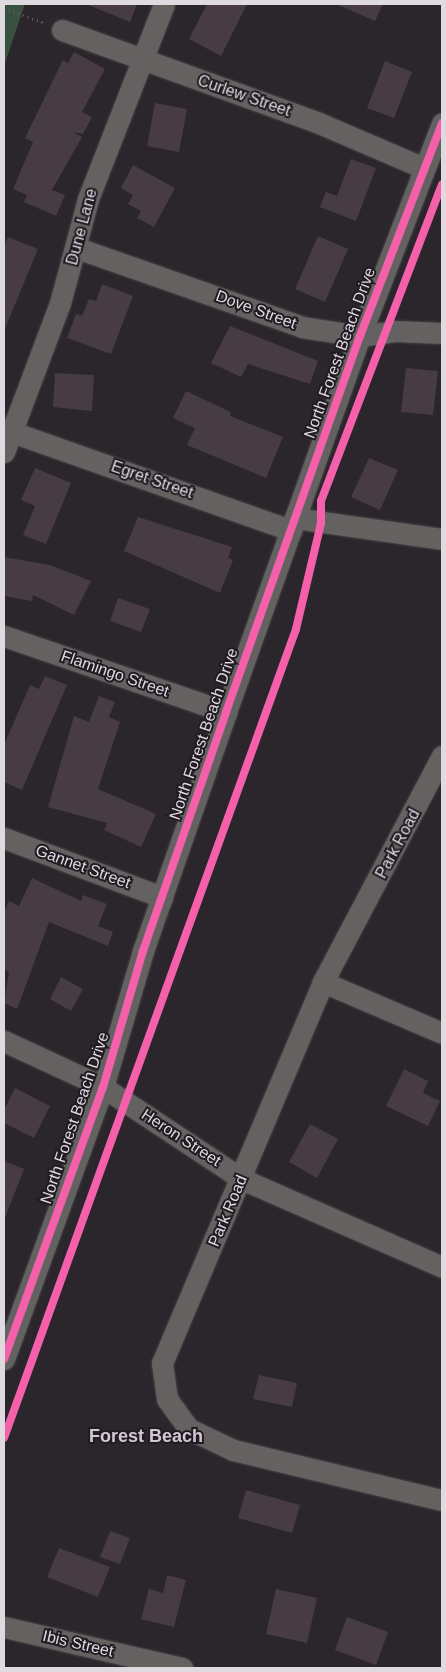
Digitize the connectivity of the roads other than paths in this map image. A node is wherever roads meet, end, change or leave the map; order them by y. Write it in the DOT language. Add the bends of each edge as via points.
graph roads {
  1 [pos="164,4"];
  2 [pos="62,30"];
  3 [pos="144,58"];
  4 [pos="442,123"];
  5 [pos="424,168"];
  6 [pos="77,248"];
  7 [pos="442,334"];
  8 [pos="360,336"];
  9 [pos="12,432"];
  10 [pos="4,452"];
  11 [pos="293,524"];
  12 [pos="442,539"];
  13 [pos="4,636"];
  14 [pos="226,712"];
  15 [pos="442,756"];
  16 [pos="438,780"];
  17 [pos="4,838"];
  18 [pos="162,897"];
  19 [pos="323,982"];
  20 [pos="442,1033"];
  21 [pos="4,1041"];
  22 [pos="103,1087"];
  23 [pos="242,1179"];
  24 [pos="442,1267"];
  25 [pos="4,1359"];
  26 [pos="442,1500"];
  27 [pos="4,1627"];
  28 [pos="182,1668"];
  1 -- 3 [label="street, Dune Lane"];
  2 -- 3 [label="street, Curlew Street"];
  3 -- 5 [label="street, Curlew Street"];
  3 -- 6 [label="street, Dune Lane" via="88,199"];
  4 -- 5 [label="street, North Forest Beach Drive"];
  5 -- 8 [label="street, North Forest Beach Drive"];
  6 -- 8 [label="street, Dove Street" via="302,327"];
  6 -- 9 [label="street, Dune Lane"];
  7 -- 8 [label="street, Dove Street" via="395,331"];
  8 -- 11 [label="street, North Forest Beach Drive"];
  9 -- 10 [label="street, Dune Lane"];
  9 -- 11 [label="street, Egret Street"];
  11 -- 12 [label="street, Egret Street"];
  11 -- 14 [label="street, North Forest Beach Drive"];
  13 -- 14 [label="street, Flamingo Street"];
  14 -- 18 [label="street, North Forest Beach Drive"];
  15 -- 16 [label="street, Park Road"];
  16 -- 19 [label="street, Park Road"];
  17 -- 18 [label="street, Gannet Street"];
  18 -- 22 [label="street, North Forest Beach Drive"];
  19 -- 20 [label="street"];
  19 -- 23 [label="street, Park Road"];
  21 -- 22 [label="street, Heron Street"];
  22 -- 23 [label="street, Heron Street"];
  22 -- 25 [label="street, North Forest Beach Drive"];
  23 -- 24 [label="street, Heron Street"];
  23 -- 26 [label="street, Park Road" via="162,1363 167,1398 188,1429 234,1450"];
  27 -- 28 [label="street, Ibis Street"];
}
